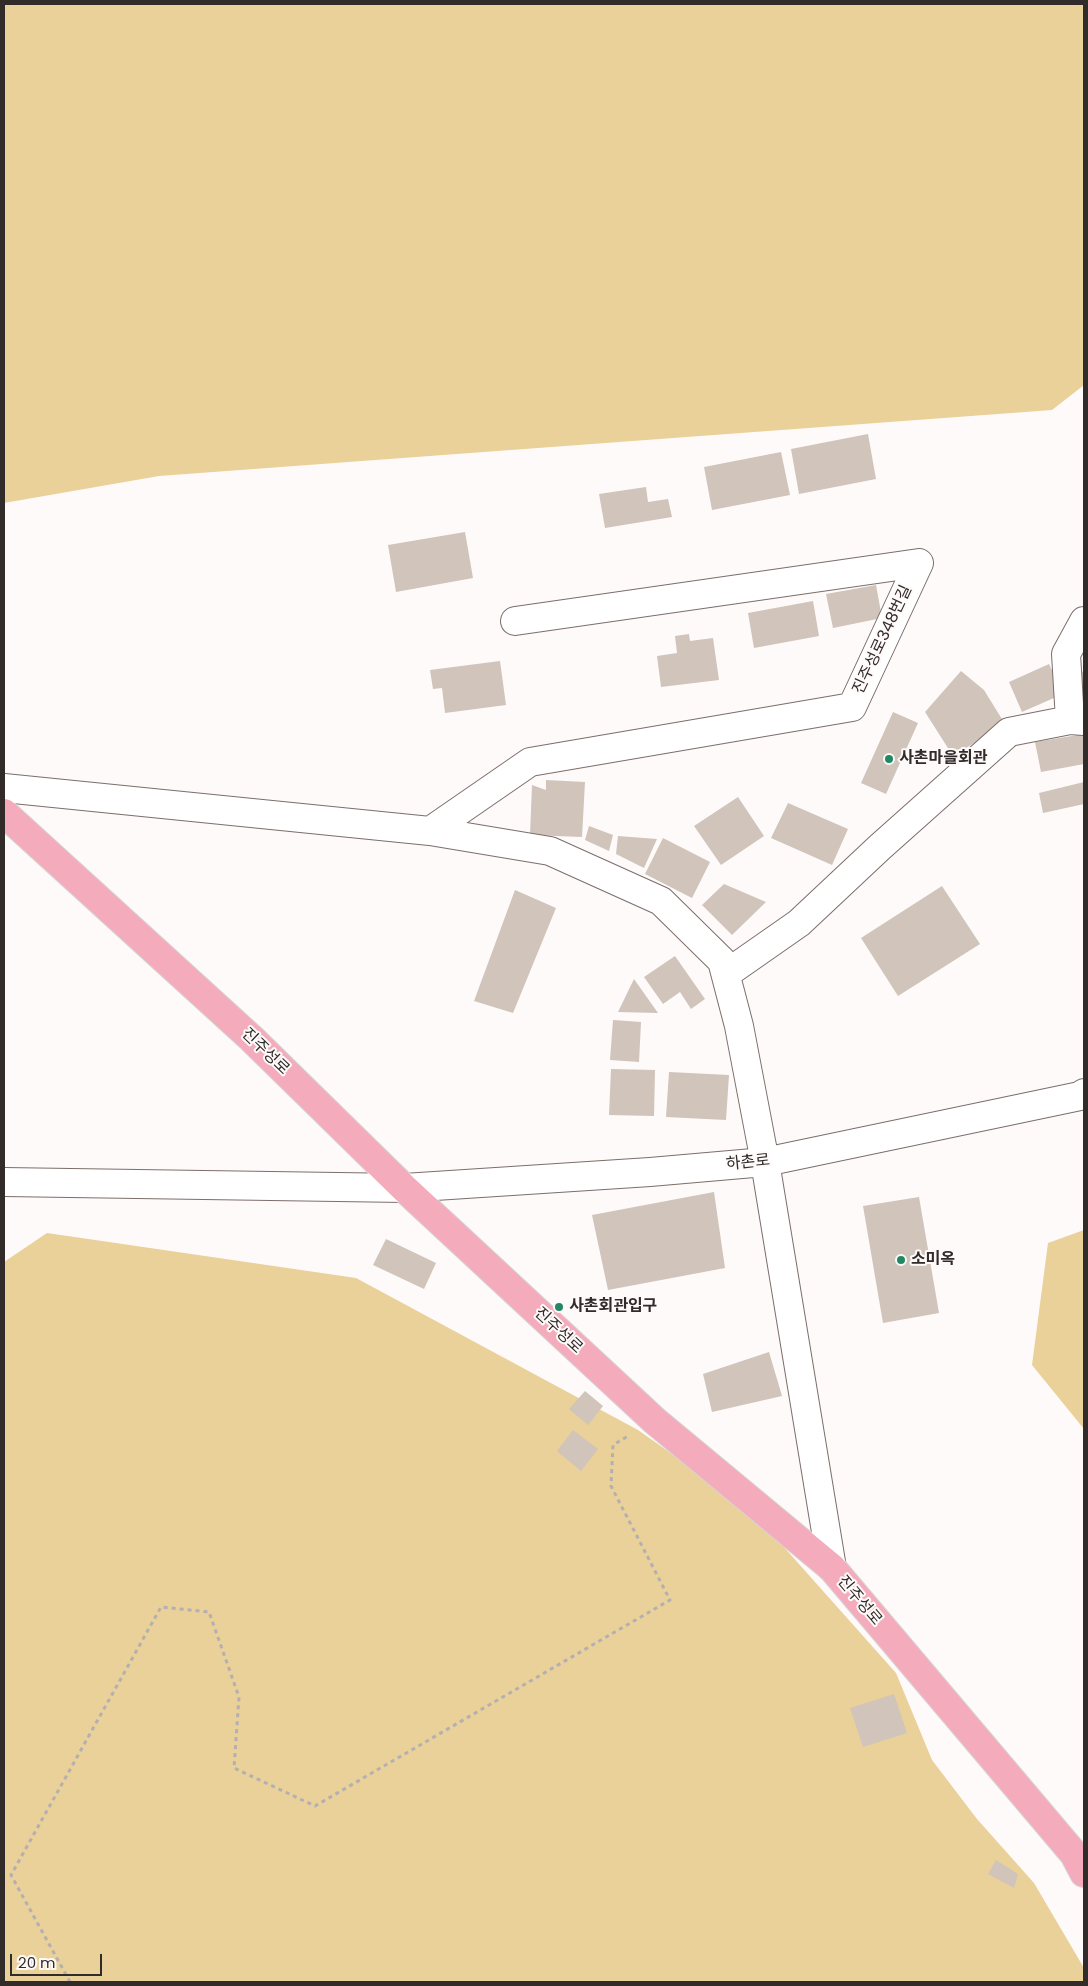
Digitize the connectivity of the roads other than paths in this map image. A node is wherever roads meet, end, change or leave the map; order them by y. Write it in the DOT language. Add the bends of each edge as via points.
graph roads {
  1 [pos="516,621"];
  2 [pos="1084,621"];
  3 [pos="1077,721"];
  4 [pos="4,788"];
  5 [pos="4,814"];
  6 [pos="430,831"];
  7 [pos="726,974"];
  8 [pos="1084,1093"];
  9 [pos="765,1162"];
  10 [pos="4,1182"];
  11 [pos="404,1188"];
  12 [pos="832,1568"];
  13 [pos="1084,1873"];
  1 -- 6 [label="street, 진주성로348번길" via="919,563 852,707 530,762"];
  2 -- 3 [label="street" via="1066,654"];
  3 -- 7 [label="street" via="1009,732 799,924"];
  4 -- 6 [label="street"];
  5 -- 11 [label="main road, 진주성로" via="252,1039"];
  6 -- 7 [label="street" via="550,851 660,901 722,962"];
  7 -- 9 [label="street"];
  8 -- 9 [label="street, 하촌로"];
  9 -- 11 [label="street, 하촌로"];
  9 -- 12 [label="street"];
  10 -- 11 [label="street, 하촌로"];
  11 -- 12 [label="main road, 진주성로" via="655,1421"];
  12 -- 13 [label="main road, 진주성로" via="1074,1854"];
}
